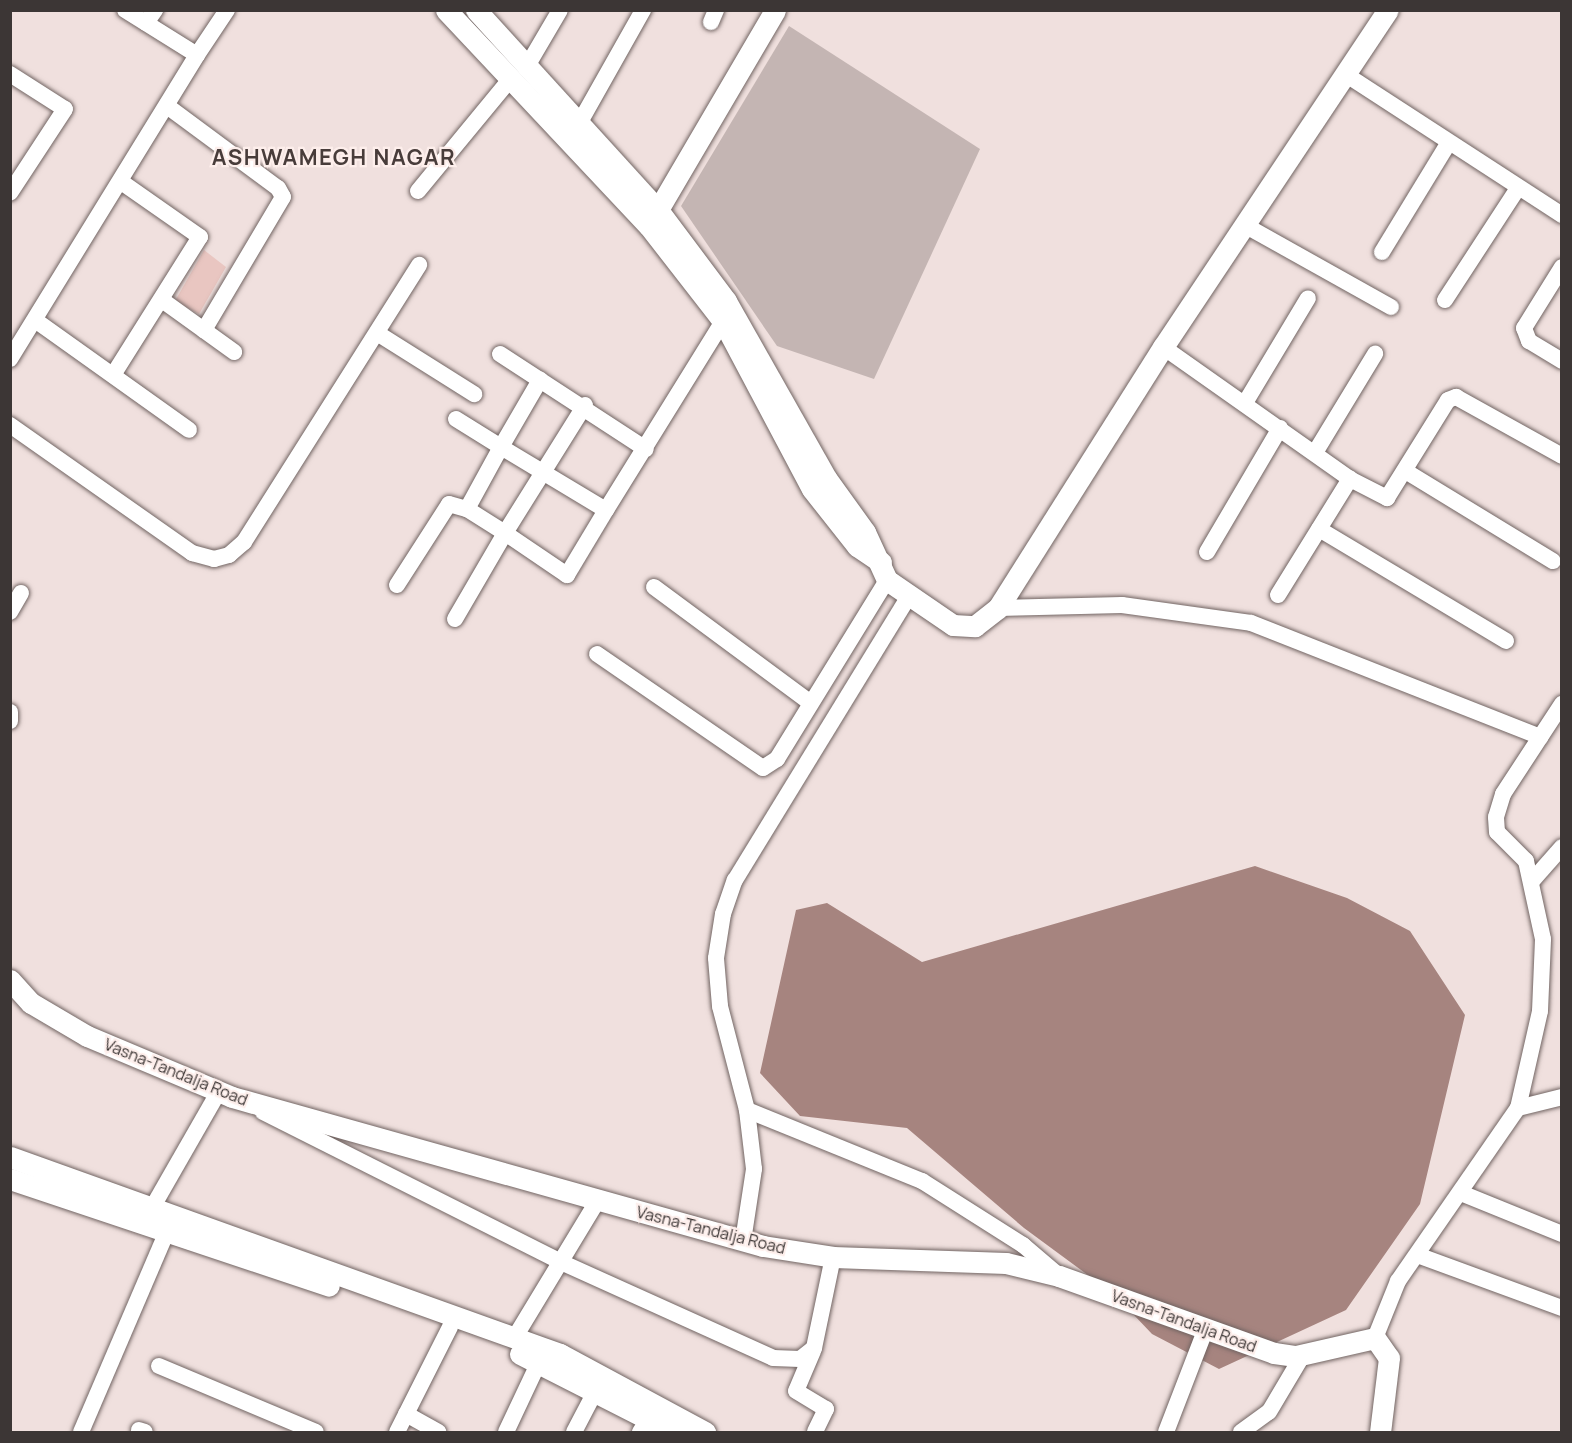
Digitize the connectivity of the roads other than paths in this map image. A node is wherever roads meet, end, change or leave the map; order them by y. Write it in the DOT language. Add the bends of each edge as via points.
graph roads {
  1 [pos="125,10"];
  2 [pos="227,10"];
  3 [pos="446,10"];
  4 [pos="560,10"];
  5 [pos="643,10"];
  6 [pos="775,10"];
  7 [pos="1388,10"];
  8 [pos="483,13"];
  9 [pos="151,17"];
  10 [pos="196,55"];
  11 [pos="518,73"];
  12 [pos="10,74"];
  13 [pos="1345,74"];
  14 [pos="167,106"];
  15 [pos="580,122"];
  16 [pos="1448,144"];
  17 [pos="123,183"];
  18 [pos="1518,188"];
  19 [pos="418,190"];
  20 [pos="10,194"];
  21 [pos="1562,215"];
  22 [pos="654,218"];
  23 [pos="1246,226"];
  24 [pos="1382,252"];
  25 [pos="419,265"];
  26 [pos="1562,267"];
  27 [pos="1308,298"];
  28 [pos="162,300"];
  29 [pos="1445,300"];
  30 [pos="1391,307"];
  31 [pos="35,320"];
  32 [pos="723,321"];
  33 [pos="204,330"];
  34 [pos="377,333"];
  35 [pos="1163,347"];
  36 [pos="234,352"];
  37 [pos="500,354"];
  38 [pos="1375,354"];
  39 [pos="10,359"];
  40 [pos="1562,361"];
  41 [pos="113,375"];
  42 [pos="540,380"];
  43 [pos="474,394"];
  44 [pos="1245,403"];
  45 [pos="585,405"];
  46 [pos="456,420"];
  47 [pos="10,425"];
  48 [pos="1280,428"];
  49 [pos="189,430"];
  50 [pos="501,447"];
  51 [pos="646,449"];
  52 [pos="1316,451"];
  53 [pos="1562,456"];
  54 [pos="544,472"];
  55 [pos="1407,472"];
  56 [pos="1350,479"];
  57 [pos="466,509"];
  58 [pos="606,510"];
  59 [pos="1319,529"];
  60 [pos="506,533"];
  61 [pos="1207,552"];
  62 [pos="1553,561"];
  63 [pos="884,571"];
  64 [pos="397,585"];
  65 [pos="654,587"];
  66 [pos="21,593"];
  67 [pos="1278,595"];
  68 [pos="907,599"];
  69 [pos="998,608"];
  70 [pos="10,612"];
  71 [pos="455,619"];
  72 [pos="1506,641"];
  73 [pos="597,654"];
  74 [pos="811,703"];
  75 [pos="1562,704"];
  76 [pos="10,712"];
  77 [pos="10,721"];
  78 [pos="1540,737"];
  79 [pos="1562,847"];
  80 [pos="1532,880"];
  81 [pos="10,980"];
  82 [pos="226,1094"];
  83 [pos="1562,1097"];
  84 [pos="1518,1108"];
  85 [pos="747,1110"];
  86 [pos="10,1157"];
  87 [pos="10,1179"];
  88 [pos="1461,1193"];
  89 [pos="598,1200"];
  90 [pos="152,1208"];
  91 [pos="167,1231"];
  92 [pos="1562,1234"];
  93 [pos="743,1241"];
  94 [pos="1420,1256"];
  95 [pos="833,1257"];
  96 [pos="563,1263"];
  97 [pos="1059,1276"];
  98 [pos="1562,1308"];
  99 [pos="450,1327"];
  100 [pos="1205,1331"];
  101 [pos="502,1337"];
  102 [pos="1375,1338"];
  103 [pos="814,1348"];
  104 [pos="1304,1353"];
  105 [pos="539,1362"];
  106 [pos="159,1366"];
  107 [pos="596,1390"];
  108 [pos="406,1414"];
  109 [pos="644,1426"];
  110 [pos="81,1432"];
  111 [pos="316,1432"];
  112 [pos="397,1432"];
  113 [pos="438,1432"];
  114 [pos="506,1432"];
  115 [pos="574,1432"];
  116 [pos="674,1432"];
  117 [pos="705,1432"];
  118 [pos="816,1432"];
  119 [pos="1166,1432"];
  120 [pos="1241,1432"];
  121 [pos="1380,1432"];
  1 -- 9 [label="street"];
  2 -- 10 [label="street"];
  3 -- 11 [label="street"];
  4 -- 11 [label="street"];
  5 -- 15 [label="street"];
  6 -- 22 [label="street"];
  7 -- 13 [label="street"];
  8 -- 11 [label="street"];
  9 -- 10 [label="street"];
  10 -- 14 [label="street"];
  11 -- 15 [label="street"];
  11 -- 19 [label="street"];
  11 -- 22 [label="street"];
  12 -- 20 [label="street" via="64,109"];
  13 -- 16 [label="street"];
  13 -- 23 [label="street"];
  14 -- 17 [label="street"];
  14 -- 33 [label="street" via="282,191 281,202"];
  15 -- 22 [label="street"];
  16 -- 18 [label="street"];
  16 -- 24 [label="street"];
  17 -- 28 [label="street" via="200,237"];
  17 -- 31 [label="street"];
  18 -- 21 [label="street"];
  18 -- 29 [label="street"];
  22 -- 32 [label="street"];
  22 -- 63 [label="street" via="726,301 826,478"];
  23 -- 30 [label="street"];
  23 -- 35 [label="street"];
  25 -- 34 [label="street"];
  26 -- 40 [label="street" via="1524,328 1529,341"];
  27 -- 44 [label="street"];
  28 -- 33 [label="street"];
  28 -- 41 [label="street"];
  31 -- 39 [label="street"];
  31 -- 41 [label="street"];
  32 -- 51 [label="street"];
  32 -- 63 [label="street" via="806,481 857,546"];
  33 -- 36 [label="street"];
  34 -- 43 [label="street"];
  34 -- 47 [label="street" via="244,542 229,555 214,559 192,553"];
  35 -- 44 [label="street"];
  35 -- 69 [label="street"];
  37 -- 42 [label="street"];
  38 -- 52 [label="street"];
  41 -- 49 [label="street"];
  42 -- 45 [label="street"];
  42 -- 50 [label="street"];
  44 -- 48 [label="street"];
  45 -- 51 [label="street"];
  45 -- 54 [label="street"];
  46 -- 50 [label="street"];
  48 -- 52 [label="street"];
  48 -- 61 [label="street"];
  50 -- 54 [label="street"];
  50 -- 57 [label="street"];
  51 -- 58 [label="street"];
  52 -- 56 [label="street"];
  53 -- 55 [label="street" via="1456,397 1448,400"];
  54 -- 58 [label="street"];
  54 -- 60 [label="street"];
  55 -- 56 [label="street" via="1387,498"];
  55 -- 62 [label="street"];
  56 -- 59 [label="street"];
  57 -- 60 [label="street"];
  57 -- 64 [label="street" via="449,504"];
  58 -- 60 [label="street" via="567,574"];
  59 -- 67 [label="street"];
  59 -- 72 [label="street"];
  60 -- 71 [label="street"];
  63 -- 68 [label="street"];
  63 -- 74 [label="street"];
  65 -- 74 [label="street"];
  66 -- 70 [label="street"];
  68 -- 69 [label="street" via="953,625 975,626"];
  68 -- 85 [label="street" via="735,880 723,914 716,958 720,1006"];
  69 -- 78 [label="street" via="1122,605 1251,623"];
  73 -- 74 [label="street" via="763,768 777,759"];
  75 -- 78 [label="street"];
  76 -- 77 [label="street"];
  78 -- 80 [label="street" via="1503,794 1497,832 1526,861"];
  79 -- 80 [label="street"];
  80 -- 84 [label="street" via="1543,973"];
  81 -- 82 [label="street, Vasna-Tandalja Road" via="31,1003 87,1036"];
  82 -- 89 [label="street, Vasna-Tandalja Road"];
  82 -- 90 [label="street"];
  82 -- 96 [label="street"];
  83 -- 84 [label="street"];
  84 -- 88 [label="street"];
  85 -- 93 [label="street" via="754,1169"];
  85 -- 97 [label="street" via="922,1181 1023,1245"];
  86 -- 90 [label="street"];
  87 -- 91 [label="street"];
  88 -- 92 [label="street"];
  88 -- 94 [label="street"];
  89 -- 93 [label="street, Vasna-Tandalja Road"];
  89 -- 96 [label="street"];
  90 -- 101 [label="street"];
  91 -- 99 [label="street"];
  91 -- 110 [label="street"];
  93 -- 95 [label="street, Vasna-Tandalja Road"];
  94 -- 98 [label="street"];
  94 -- 102 [label="street" via="1398,1281"];
  95 -- 97 [label="street, Vasna-Tandalja Road" via="1006,1263"];
  95 -- 103 [label="street"];
  96 -- 101 [label="street"];
  96 -- 103 [label="street" via="773,1358 800,1359"];
  97 -- 100 [label="street, Vasna-Tandalja Road"];
  99 -- 101 [label="street"];
  99 -- 108 [label="street"];
  100 -- 104 [label="street, Vasna-Tandalja Road" via="1274,1353"];
  100 -- 119 [label="street"];
  101 -- 105 [label="street"];
  101 -- 117 [label="street" via="560,1354"];
  102 -- 104 [label="street, Vasna-Tandalja Road"];
  102 -- 121 [label="street" via="1389,1358"];
  103 -- 118 [label="street" via="796,1391 826,1409"];
  104 -- 120 [label="street" via="1269,1412"];
  105 -- 107 [label="street"];
  105 -- 114 [label="street"];
  106 -- 111 [label="street"];
  107 -- 109 [label="street"];
  107 -- 115 [label="street"];
  108 -- 112 [label="street"];
  108 -- 113 [label="street"];
  109 -- 116 [label="street"];
}
